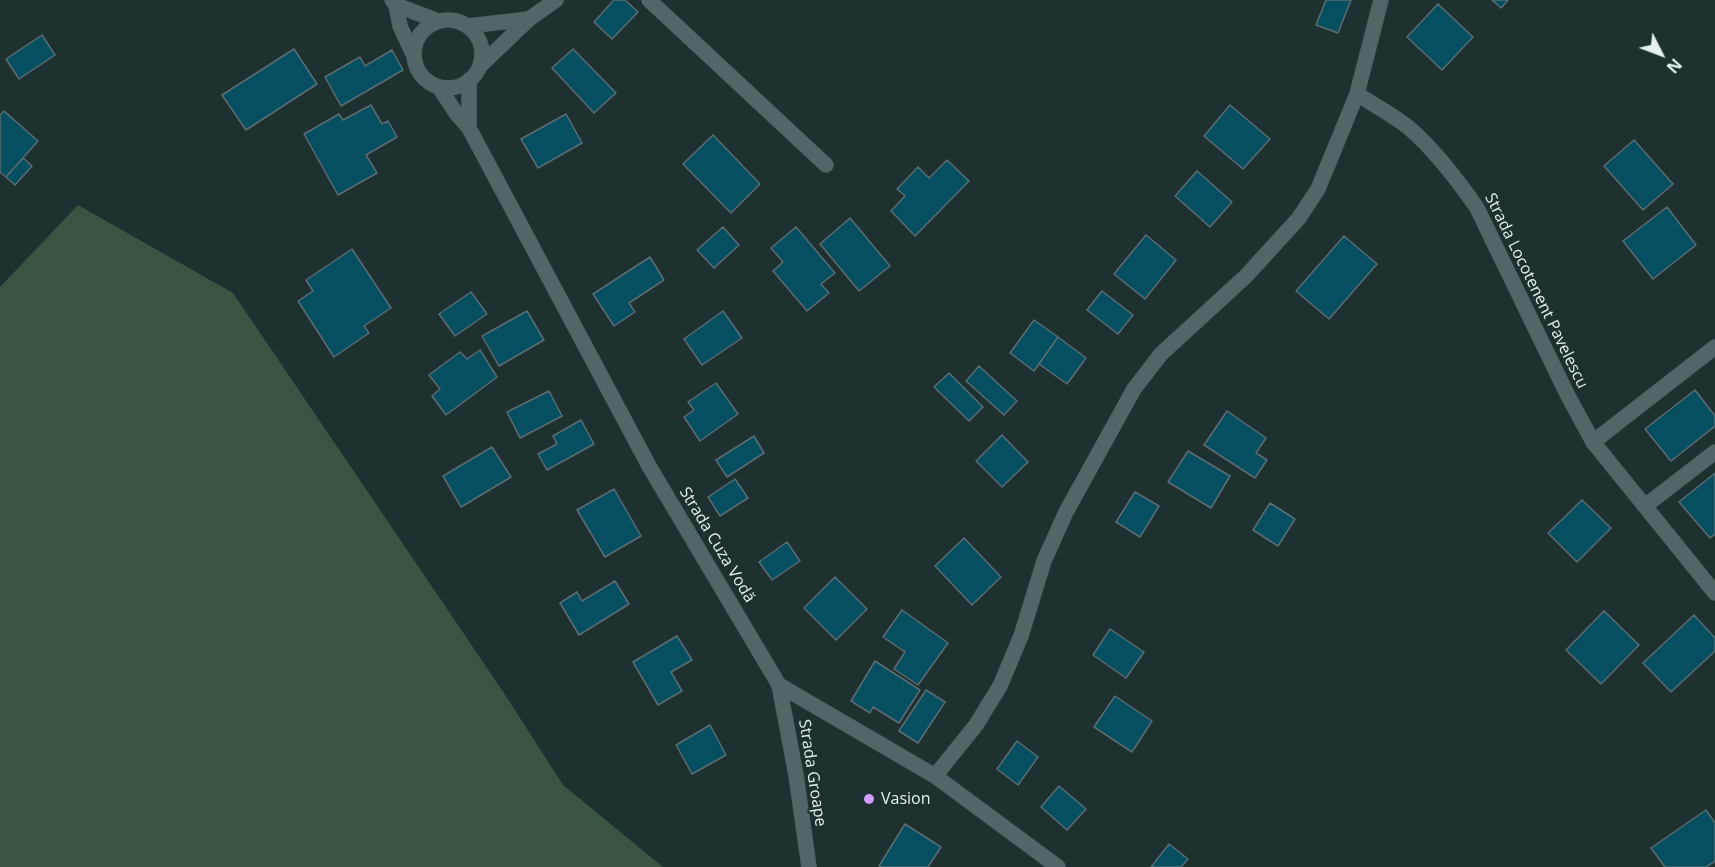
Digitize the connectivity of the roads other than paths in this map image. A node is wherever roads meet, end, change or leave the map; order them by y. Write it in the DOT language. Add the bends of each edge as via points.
graph roads {
  1 [pos="556,0"];
  2 [pos="649,0"];
  3 [pos="1381,0"];
  4 [pos="394,3"];
  5 [pos="528,20"];
  6 [pos="438,21"];
  7 [pos="468,26"];
  8 [pos="414,54"];
  9 [pos="480,66"];
  10 [pos="469,80"];
  11 [pos="439,87"];
  12 [pos="1358,94"];
  13 [pos="469,128"];
  14 [pos="826,165"];
  15 [pos="1715,347"];
  16 [pos="1593,442"];
  17 [pos="1715,452"];
  18 [pos="1645,506"];
  19 [pos="1715,593"];
  20 [pos="779,686"];
  21 [pos="935,776"];
  22 [pos="809,867"];
  23 [pos="1058,867"];
  1 -- 5 [label="street"];
  2 -- 14 [label="street"];
  3 -- 12 [label="street"];
  4 -- 6 [label="street"];
  4 -- 8 [label="street"];
  5 -- 7 [label="street"];
  5 -- 9 [label="street"];
  6 -- 7 [label="street" via="453,20"];
  6 -- 8 [label="street" via="425,28 416,40"];
  7 -- 9 [label="street" via="478,37 482,51"];
  8 -- 11 [label="street" via="421,74"];
  9 -- 10 [label="street"];
  10 -- 11 [label="street" via="454,87"];
  10 -- 13 [label="street, Strada Cuza Vodă"];
  11 -- 13 [label="street, Strada Cuza Vodă"];
  12 -- 16 [label="street, Strada Locotenent Pavelescu" via="1407,127 1461,184 1477,208"];
  12 -- 21 [label="street" via="1318,189 1299,218 1246,276 1161,354 1134,389 1061,522 1000,686 976,725"];
  13 -- 20 [label="street, Strada Cuza Vodă" via="649,466"];
  15 -- 16 [label="street"];
  16 -- 18 [label="street, Strada Locotenent Pavelescu"];
  17 -- 18 [label="street"];
  18 -- 19 [label="street, Strada Locotenent Pavelescu"];
  20 -- 21 [label="street, Strada Cuza Vodă"];
  20 -- 22 [label="street, Strada Groape"];
  21 -- 23 [label="street, Strada Cuza Vodă"];
}
